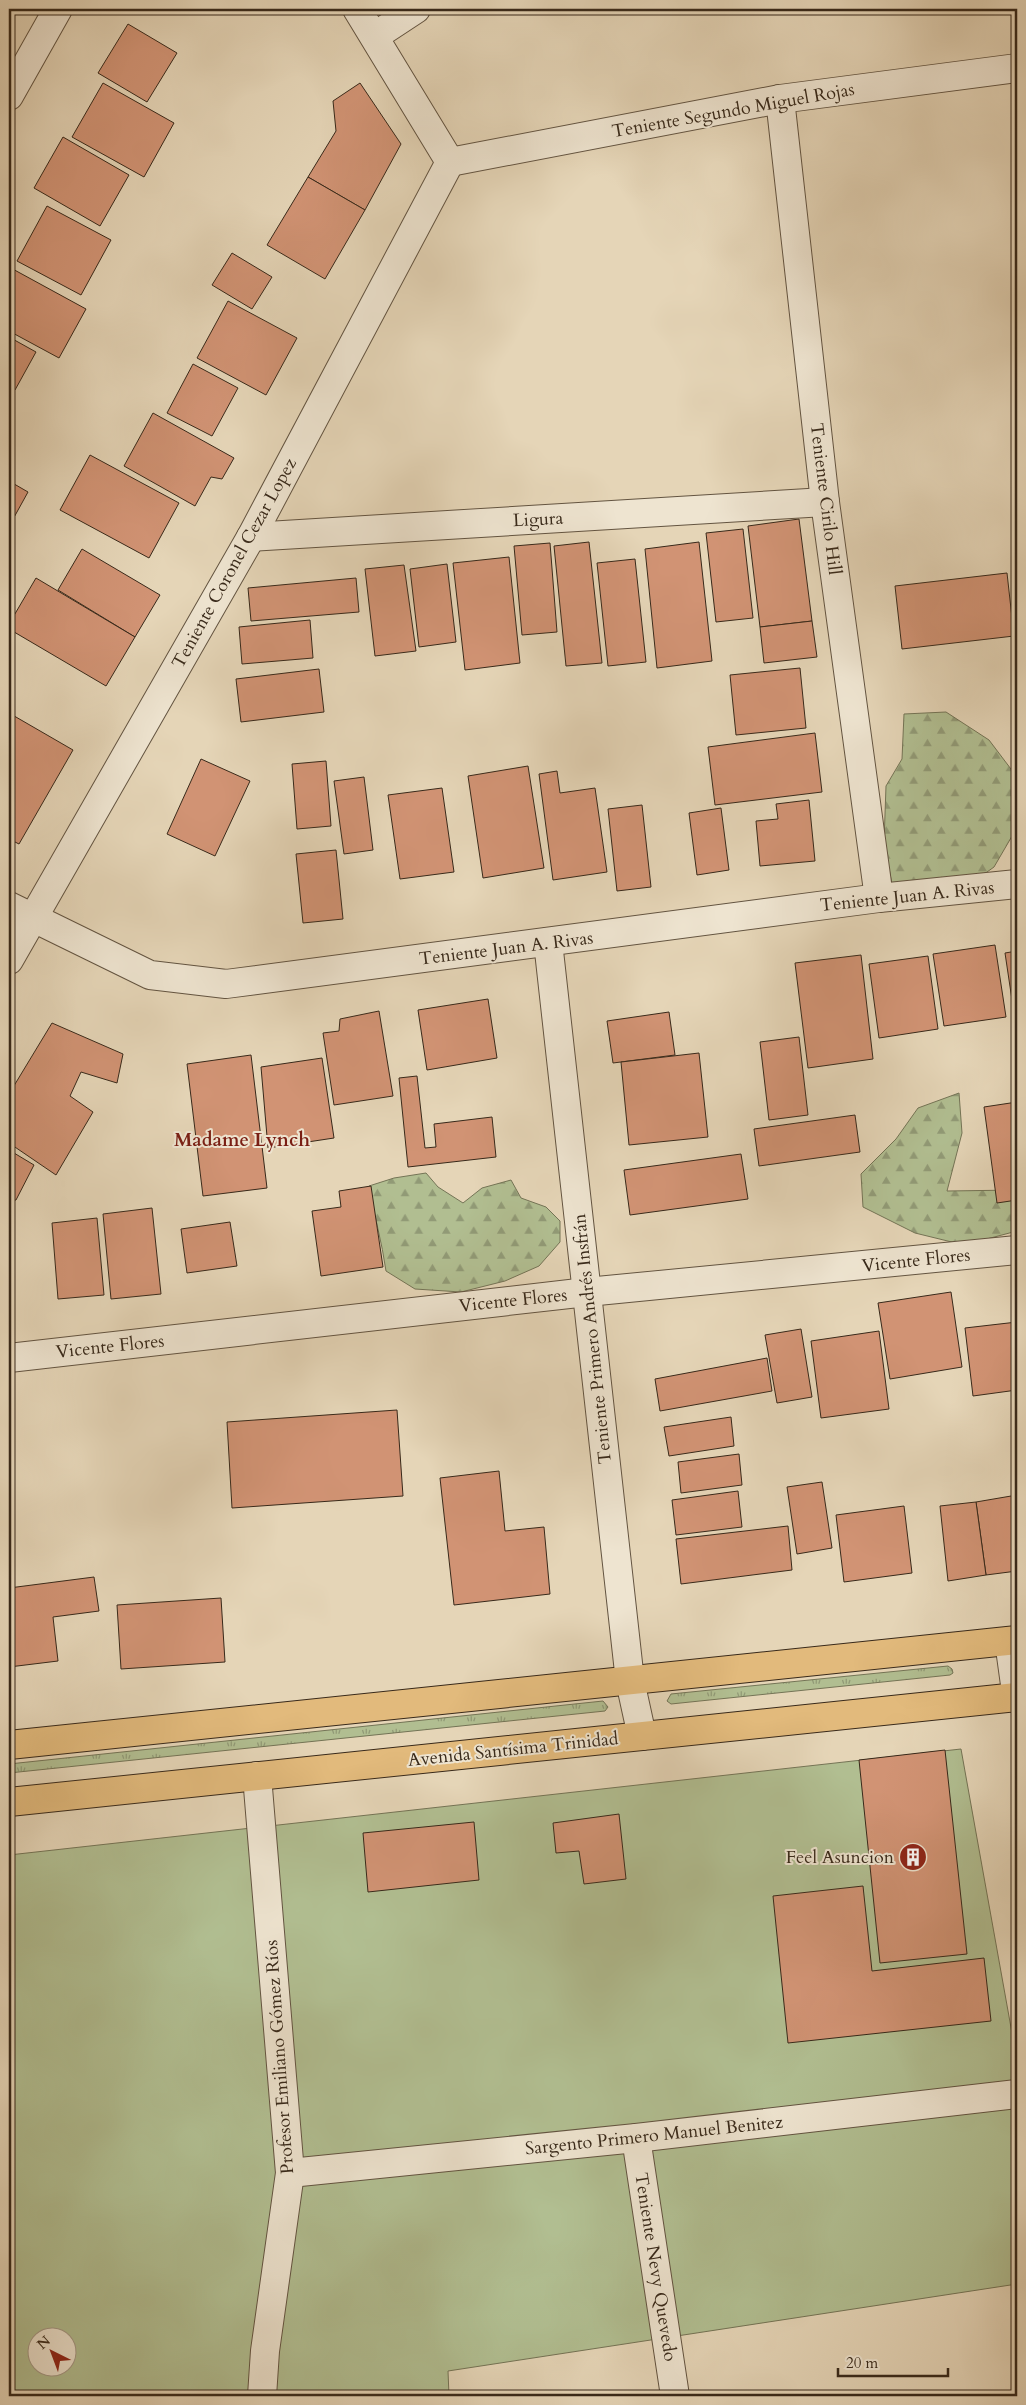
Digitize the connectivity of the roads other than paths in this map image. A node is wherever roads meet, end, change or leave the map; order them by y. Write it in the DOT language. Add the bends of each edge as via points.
graph roads {
  1 [pos="58,9"];
  2 [pos="357,9"];
  3 [pos="416,9"];
  4 [pos="374,36"];
  5 [pos="1017,68"];
  6 [pos="9,96"];
  7 [pos="780,99"];
  8 [pos="450,162"];
  9 [pos="825,502"];
  10 [pos="251,537"];
  11 [pos="1017,884"];
  12 [pos="879,898"];
  13 [pos="20,912"];
  14 [pos="548,942"];
  15 [pos="9,960"];
  16 [pos="1017,1250"];
  17 [pos="587,1292"];
  18 [pos="9,1358"];
  19 [pos="1013,1641"];
  20 [pos="630,1680"];
  21 [pos="1017,1697"];
  22 [pos="642,1736"];
  23 [pos="9,1745"];
  24 [pos="257,1776"];
  25 [pos="9,1802"];
  26 [pos="1017,2094"];
  27 [pos="636,2138"];
  28 [pos="290,2174"];
  29 [pos="262,2396"];
  30 [pos="675,2396"];
  1 -- 6 [label="street"];
  2 -- 4 [label="street"];
  3 -- 4 [label="street"];
  4 -- 8 [label="street"];
  5 -- 7 [label="street, Teniente Segundo Miguel Rojas"];
  7 -- 8 [label="street, Teniente Segundo Miguel Rojas"];
  7 -- 9 [label="street, Teniente Cirilo Hill"];
  8 -- 10 [label="street, Teniente Coronel Cezar Lopez"];
  9 -- 10 [label="street, Ligura"];
  9 -- 12 [label="street, Teniente Cirilo Hill"];
  10 -- 13 [label="street, Teniente Coronel Cezar Lopez"];
  11 -- 12 [label="street, Teniente Juan A. Rivas"];
  12 -- 14 [label="street, Teniente Juan A. Rivas"];
  13 -- 14 [label="street, Teniente Juan A. Rivas" via="150,975 226,984"];
  13 -- 15 [label="street, Teniente Coronel Cezar Lopez"];
  14 -- 17 [label="street, Teniente Primero Andrés Insfrán"];
  16 -- 17 [label="street, Vicente Flores"];
  17 -- 18 [label="street, Vicente Flores"];
  17 -- 20 [label="street, Teniente Primero Andrés Insfrán"];
  19 -- 20 [label="main road"];
  19 -- 21 [label="street"];
  20 -- 22 [label="street, Teniente Primero Andrés Insfrán"];
  20 -- 23 [label="main road"];
  21 -- 22 [label="main road, Avenida Santísima Trinidad"];
  22 -- 24 [label="main road, Avenida Santísima Trinidad"];
  24 -- 25 [label="main road, Avenida Santísima Trinidad"];
  24 -- 28 [label="street, Profesor Emiliano Gómez Ríos"];
  26 -- 27 [label="street, Sargento Primero Manuel Benitez"];
  27 -- 28 [label="street, Sargento Primero Manuel Benitez"];
  27 -- 30 [label="street, Teniente Nevy Quevedo"];
  28 -- 29 [label="street, Profesor Emiliano Gómez Ríos" via="265,2351"];
}
